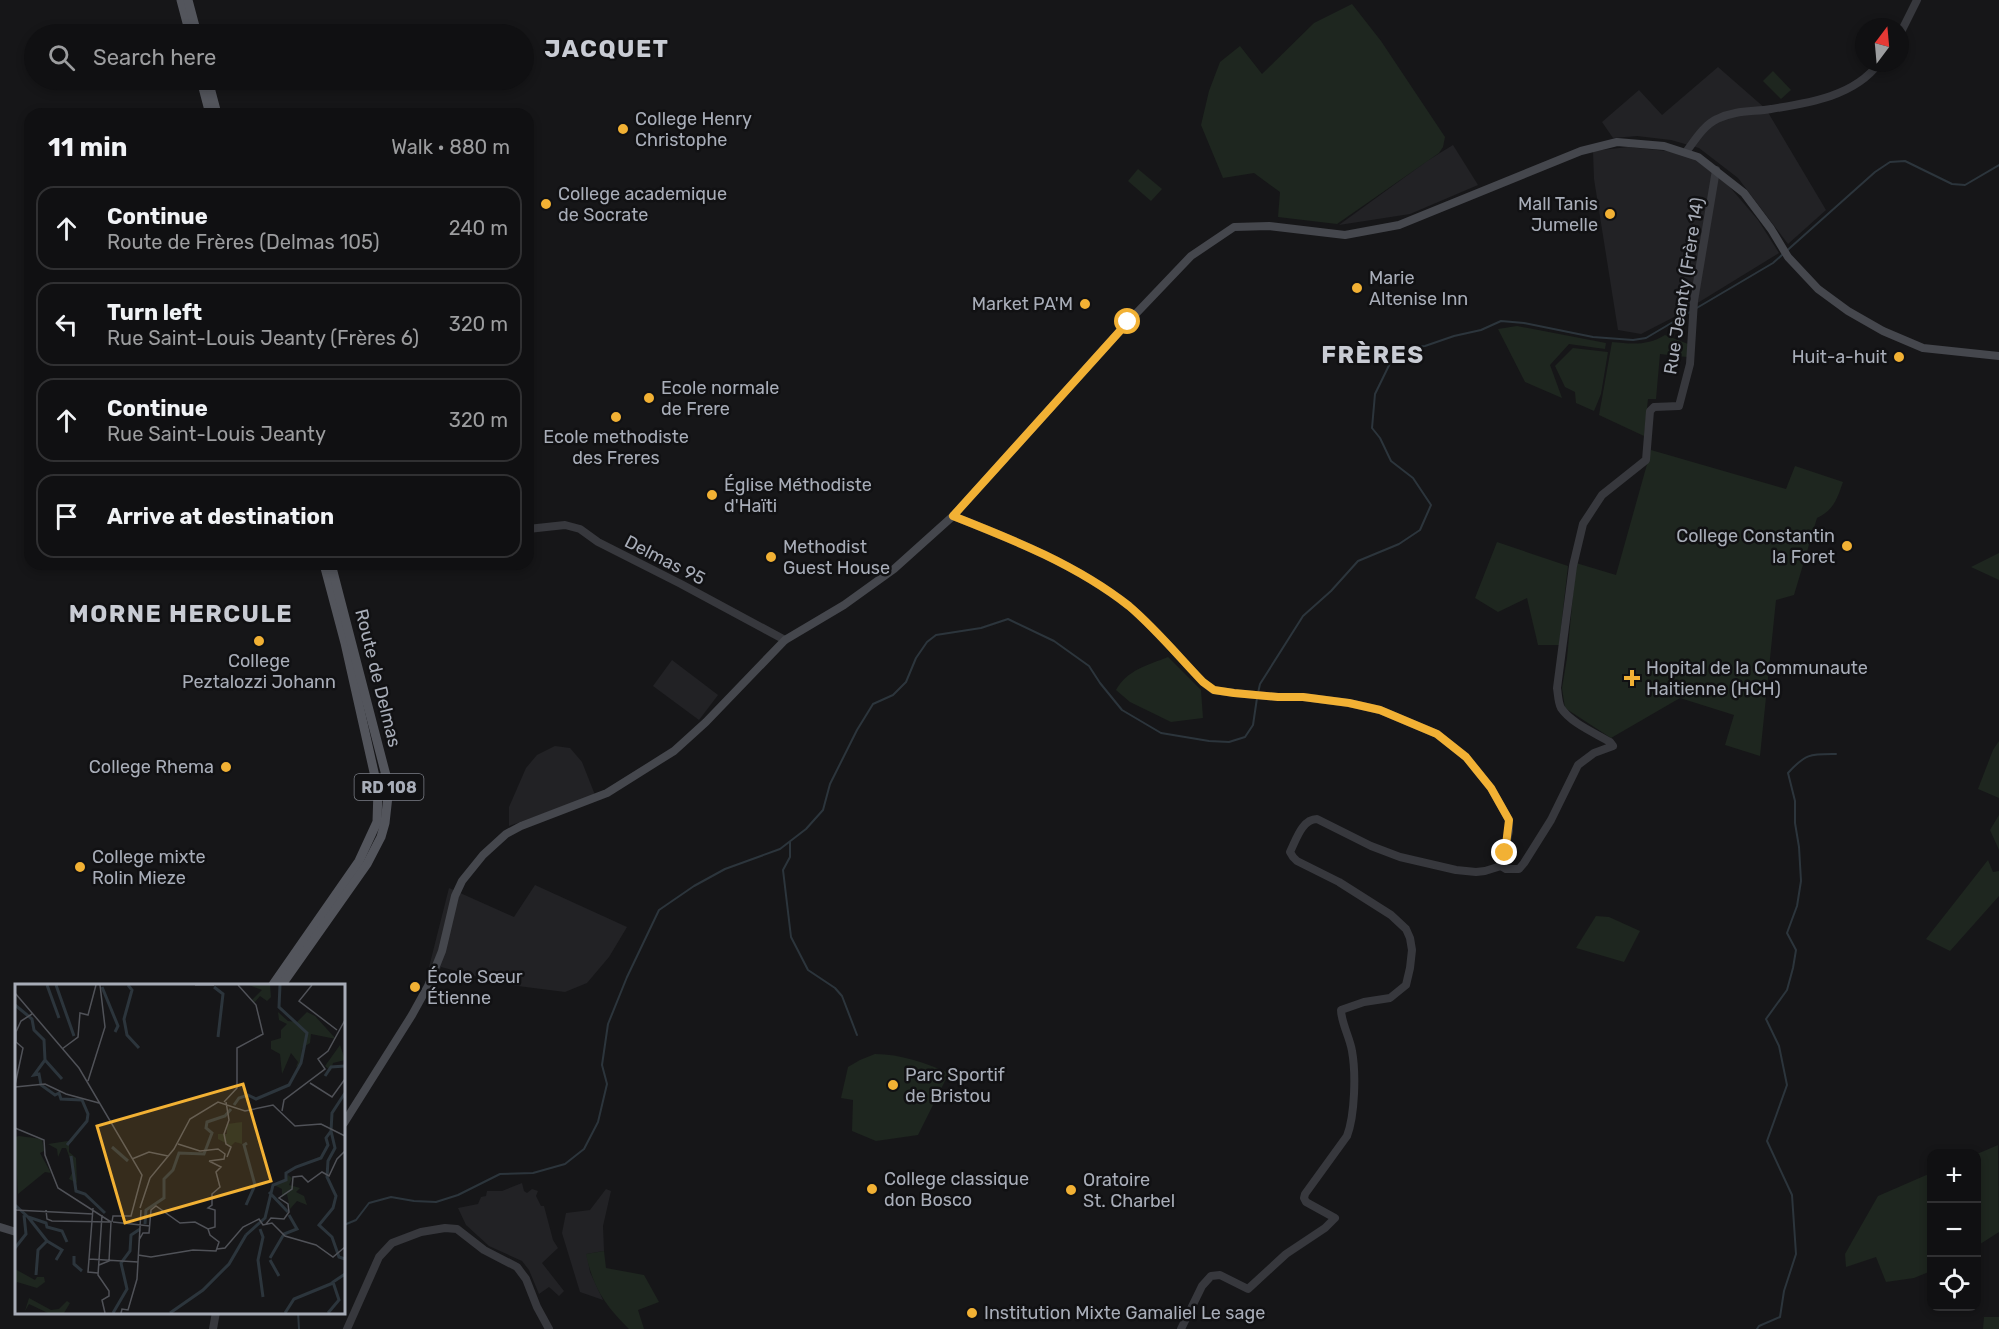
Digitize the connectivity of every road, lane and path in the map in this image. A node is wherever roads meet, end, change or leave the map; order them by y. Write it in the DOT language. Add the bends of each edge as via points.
graph roads {
  1 [pos="181,0"];
  2 [pos="188,0"];
  3 [pos="1917,0"];
  4 [pos="1908,18"];
  5 [pos="187,24"];
  6 [pos="194,24"];
  7 [pos="1870,72"];
  8 [pos="204,90"];
  9 [pos="211,90"];
  10 [pos="208,108"];
  11 [pos="215,108"];
  12 [pos="1686,152"];
  13 [pos="1716,170"];
  14 [pos="1999,356"];
  15 [pos="953,516"];
  16 [pos="534,529"];
  17 [pos="326,570"];
  18 [pos="333,570"];
  19 [pos="785,640"];
  20 [pos="1501,866"];
  21 [pos="273,984"];
  22 [pos="282,984"];
  23 [pos="345,1121"];
  24 [pos="0,1227"];
  25 [pos="15,1232"];
  26 [pos="216,1314"];
  27 [pos="213,1329"];
  28 [pos="347,1329"];
  29 [pos="549,1329"];
  30 [pos="1181,1329"];
  1 -- 5 [label="main road"];
  2 -- 6 [label="main road"];
  3 -- 4 [label="street"];
  7 -- 12 [label="street" via="1833,96 1770,109 1737,111 1715,119"];
  8 -- 10 [label="main road"];
  9 -- 11 [label="main road"];
  12 -- 13 [label="main road"];
  12 -- 15 [label="main road" via="1634,143 1599,146 1399,225 1345,235 1269,226 1234,227 1191,256"];
  13 -- 14 [label="main road" via="1744,193 1788,257 1831,300 1923,348"];
  13 -- 20 [label="street, Rue Jeanty (Frère 14)" via="1694,301 1689,364 1679,406 1654,407 1650,411 1646,460 1602,495 1584,524 1573,566 1558,699 1566,714 1613,746 1578,765 1524,863 1519,868"];
  15 -- 19 [label="main road" via="863,592"];
  15 -- 20 [label="street" via="1032,549 1096,583 1137,614 1214,690 1349,703 1380,710 1437,734 1466,757 1491,788 1509,820"];
  16 -- 19 [label="street, Delmas 95" via="565,525 580,529"];
  17 -- 21 [label="main road, Route de Delmas / RD 108" via="378,790 377,822 359,861"];
  18 -- 22 [label="main road, Route de Delmas / RD 108" via="389,787 386,813 381,837 367,864"];
  19 -- 23 [label="main road" via="674,751 607,793 506,834 483,855 455,896 442,951 428,986"];
  20 -- 30 [label="street" via="1476,872 1456,870 1400,857 1317,819 1305,823 1290,852 1297,861 1339,882 1406,929 1412,950 1406,985 1390,998 1341,1010 1352,1053 1350,1127 1304,1198 1335,1218 1286,1254 1248,1289 1220,1275 1211,1276"];
  24 -- 25 [label="main road"];
  26 -- 27 [label="street"];
  28 -- 29 [label="street" via="379,1257 392,1243 445,1228 457,1229 484,1250 517,1266"];
}
